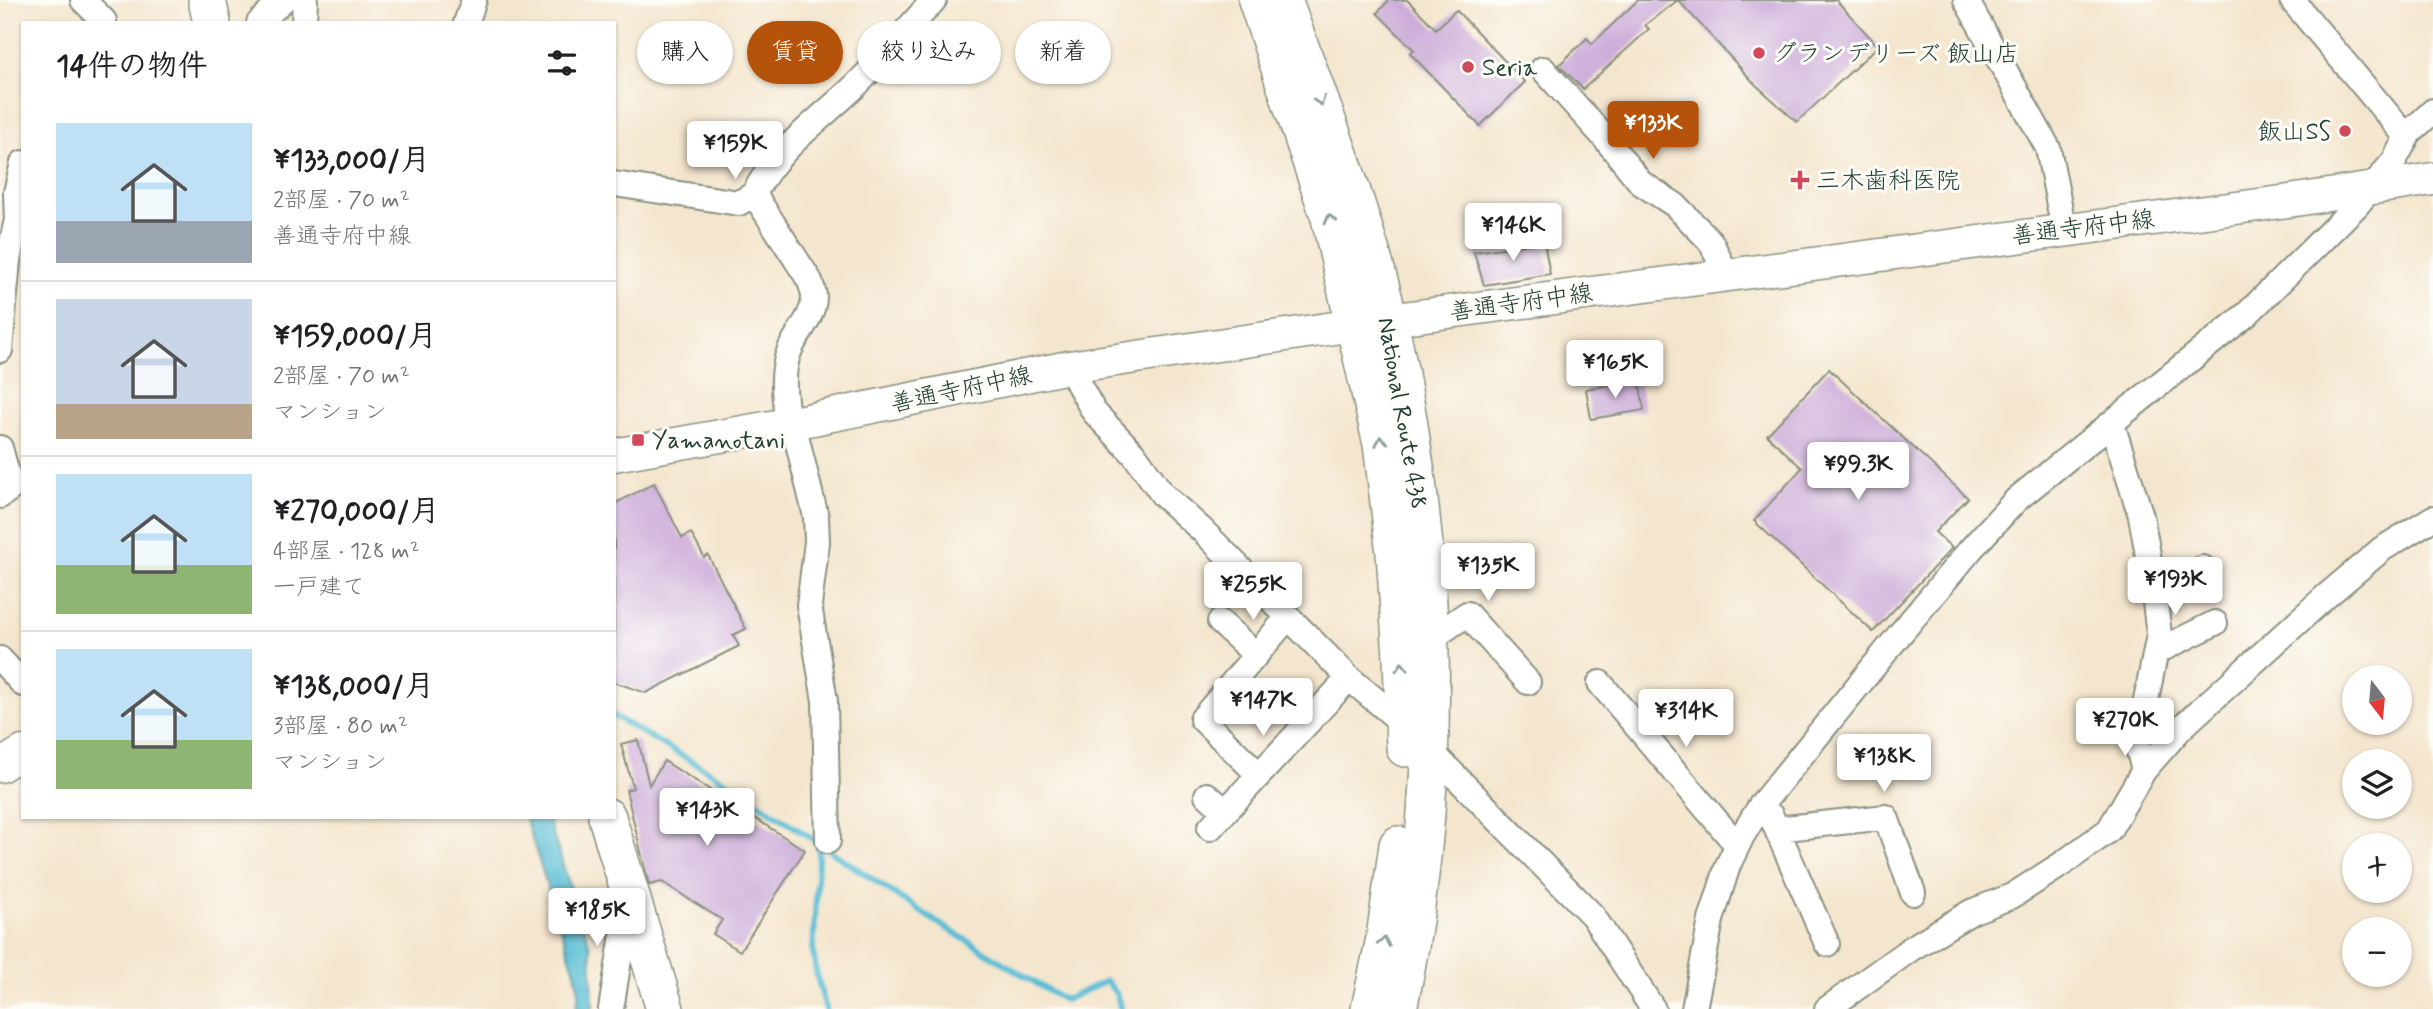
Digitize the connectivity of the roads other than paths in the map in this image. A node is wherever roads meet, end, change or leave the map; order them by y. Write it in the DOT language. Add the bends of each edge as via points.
graph roads {
  1 [pos="207,0"];
  2 [pos="283,0"];
  3 [pos="305,0"];
  4 [pos="474,0"];
  5 [pos="934,0"];
  6 [pos="1257,0"];
  7 [pos="1283,0"];
  8 [pos="1966,0"];
  9 [pos="2292,0"];
  10 [pos="212,21"];
  11 [pos="261,21"];
  12 [pos="304,21"];
  13 [pos="467,21"];
  14 [pos="1543,69"];
  15 [pos="2433,111"];
  16 [pos="2409,133"];
  17 [pos="21,171"];
  18 [pos="2433,179"];
  19 [pos="616,184"];
  20 [pos="2373,187"];
  21 [pos="754,194"];
  22 [pos="2064,230"];
  23 [pos="1726,274"];
  24 [pos="1372,322"];
  25 [pos="0,350"];
  26 [pos="1069,367"];
  27 [pos="791,424"];
  28 [pos="2112,424"];
  29 [pos="0,448"];
  30 [pos="616,455"];
  31 [pos="0,496"];
  32 [pos="2433,518"];
  33 [pos="2203,568"];
  34 [pos="2154,593"];
  35 [pos="1289,617"];
  36 [pos="1220,622"];
  37 [pos="2215,623"];
  38 [pos="1429,640"];
  39 [pos="2156,652"];
  40 [pos="1256,655"];
  41 [pos="0,659"];
  42 [pos="1349,678"];
  43 [pos="21,682"];
  44 [pos="1528,682"];
  45 [pos="1600,683"];
  46 [pos="1416,737"];
  47 [pos="21,753"];
  48 [pos="0,766"];
  49 [pos="2144,770"];
  50 [pos="1259,775"];
  51 [pos="1765,801"];
  52 [pos="1214,812"];
  53 [pos="608,819"];
  54 [pos="1777,829"];
  55 [pos="828,841"];
  56 [pos="1738,845"];
  57 [pos="1913,893"];
  58 [pos="634,909"];
  59 [pos="1826,944"];
  60 [pos="611,1009"];
  61 [pos="665,1009"];
  62 [pos="1370,1009"];
  63 [pos="1398,1009"];
  64 [pos="1653,1009"];
  65 [pos="1694,1009"];
  66 [pos="1827,1009"];
  1 -- 10 [label="highway"];
  2 -- 11 [label="street"];
  3 -- 12 [label="street"];
  4 -- 13 [label="street"];
  5 -- 21 [label="street" via="765,173"];
  24 -- 6 [label="highway, National Route 438, one-way" via="1330,218"];
  7 -- 24 [label="highway, National Route 438, one-way" via="1364,234"];
  8 -- 22 [label="street" via="2048,148"];
  9 -- 16 [label="street" via="2399,128"];
  14 -- 23 [label="street" via="1642,183 1675,205 1711,242"];
  15 -- 16 [label="street"];
  16 -- 20 [label="street"];
  17 -- 25 [label="street"];
  18 -- 20 [label="main road, 善通寺府中線"];
  19 -- 21 [label="street" via="739,203"];
  20 -- 22 [label="main road, 善通寺府中線"];
  20 -- 28 [label="street" via="2247,314"];
  21 -- 27 [label="street" via="810,281 814,297 784,372"];
  22 -- 23 [label="main road, 善通寺府中線"];
  23 -- 24 [label="main road, 善通寺府中線"];
  24 -- 26 [label="main road, 善通寺府中線"];
  24 -- 38 [label="highway, National Route 438" via="1411,435"];
  46 -- 24 [label="highway, National Route 438, one-way"];
  26 -- 27 [label="main road, 善通寺府中線"];
  26 -- 35 [label="street" via="1094,412 1134,454 1163,495"];
  27 -- 30 [label="main road, 善通寺府中線"];
  27 -- 55 [label="street" via="816,517 809,605 825,701"];
  28 -- 34 [label="street" via="2141,516"];
  28 -- 51 [label="street" via="2017,499"];
  29 -- 31 [label="street" via="11,488"];
  32 -- 49 [label="street" via="2382,550 2324,598 2181,728"];
  33 -- 34 [label="street"];
  34 -- 39 [label="street" via="2159,635"];
  35 -- 40 [label="street"];
  35 -- 42 [label="street"];
  36 -- 40 [label="street"];
  37 -- 39 [label="street"];
  38 -- 44 [label="street" via="1467,614"];
  38 -- 46 [label="highway, National Route 438"];
  39 -- 49 [label="street" via="2137,745"];
  40 -- 50 [label="street" via="1202,719"];
  41 -- 43 [label="street"];
  42 -- 46 [label="street"];
  42 -- 50 [label="street"];
  45 -- 56 [label="street"];
  62 -- 46 [label="highway, National Route 438, one-way" via="1400,836 1405,760"];
  46 -- 63 [label="highway, National Route 438" via="1423,839 1412,942"];
  46 -- 64 [label="street" via="1593,916"];
  47 -- 48 [label="main road"];
  49 -- 66 [label="street" via="2109,830 2012,896 1971,912 1912,948"];
  50 -- 52 [label="street"];
  51 -- 54 [label="street"];
  51 -- 56 [label="street"];
  53 -- 58 [label="highway"];
  54 -- 57 [label="street" via="1886,817"];
  54 -- 59 [label="street"];
  56 -- 65 [label="street" via="1711,920"];
  58 -- 60 [label="street" via="625,922"];
  58 -- 61 [label="highway"];
}
